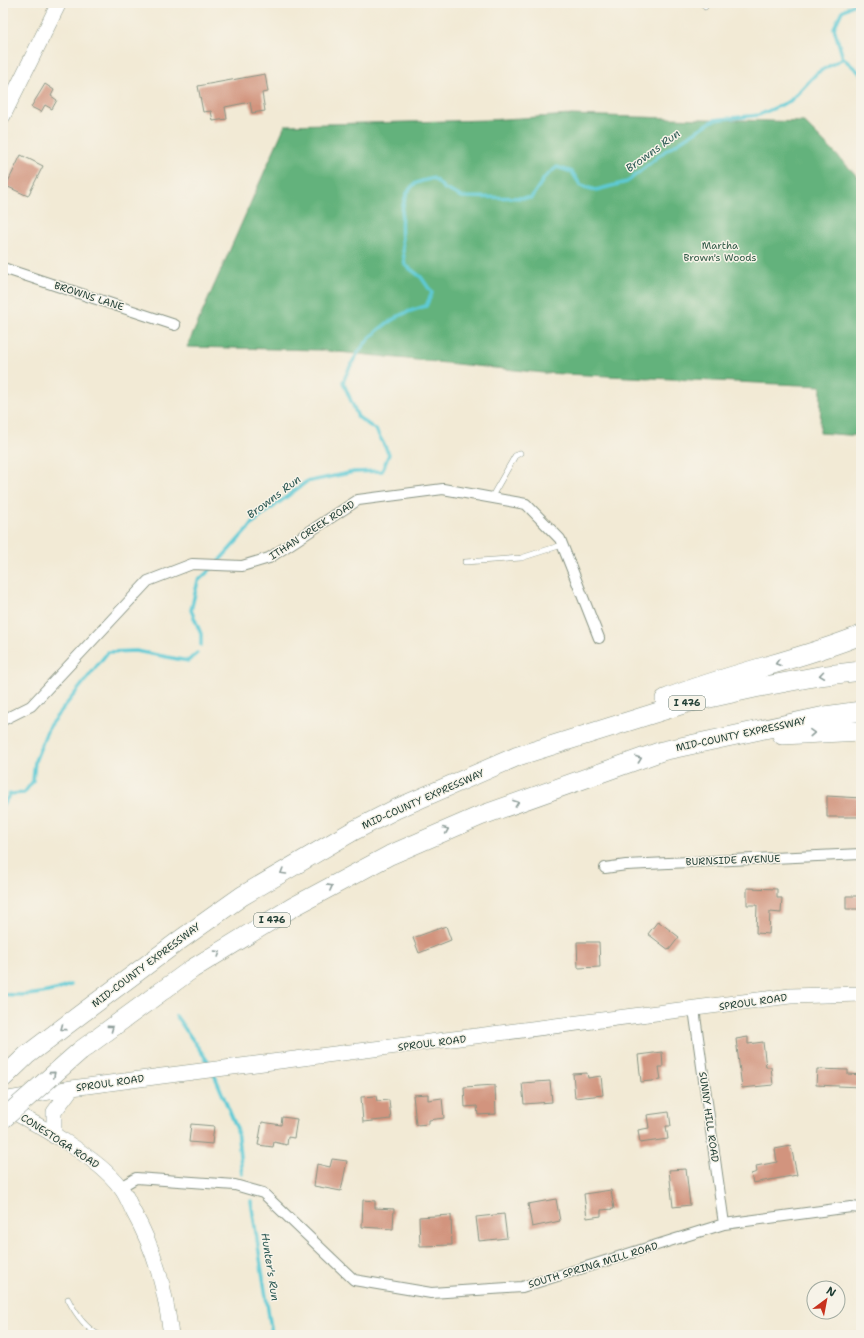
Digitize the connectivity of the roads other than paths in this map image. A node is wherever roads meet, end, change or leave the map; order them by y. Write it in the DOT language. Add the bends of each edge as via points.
graph roads {
  1 [pos="60,3"];
  2 [pos="3,116"];
  3 [pos="3,268"];
  4 [pos="175,325"];
  5 [pos="520,453"];
  6 [pos="491,498"];
  7 [pos="562,545"];
  8 [pos="465,562"];
  9 [pos="861,635"];
  10 [pos="599,638"];
  11 [pos="861,671"];
  12 [pos="861,711"];
  13 [pos="3,720"];
  14 [pos="861,731"];
  15 [pos="662,751"];
  16 [pos="518,756"];
  17 [pos="861,854"];
  18 [pos="605,868"];
  19 [pos="861,994"];
  20 [pos="694,1009"];
  21 [pos="3,1078"];
  22 [pos="72,1088"];
  23 [pos="3,1100"];
  24 [pos="3,1107"];
  25 [pos="3,1119"];
  26 [pos="54,1136"];
  27 [pos="120,1187"];
  28 [pos="861,1208"];
  29 [pos="724,1224"];
  30 [pos="68,1299"];
  31 [pos="99,1335"];
  32 [pos="171,1335"];
  1 -- 2 [label="main road"];
  3 -- 4 [label="street, BROWNS LANE"];
  5 -- 6 [label="lane" via="515,456"];
  6 -- 7 [label="street, ITHAN CREEK ROAD" via="526,504 560,539"];
  6 -- 13 [label="street, ITHAN CREEK ROAD" via="443,489 358,500 269,558 242,566 192,564 148,581 31,706"];
  7 -- 8 [label="lane" via="521,558"];
  7 -- 10 [label="street, ITHAN CREEK ROAD"];
  9 -- 16 [label="highway, one-way" via="826,649 701,684"];
  11 -- 16 [label="highway, MID-COUNTY EXPRESSWAY / I 476, one-way" via="819,676 687,703"];
  12 -- 15 [label="highway, MID-COUNTY EXPRESSWAY / I 476" via="825,716"];
  15 -- 14 [label="highway, one-way" via="790,734"];
  25 -- 15 [label="highway, MID-COUNTY EXPRESSWAY / I 476, one-way, bridge" via="80,1051 192,969 293,907 390,855 480,816"];
  16 -- 21 [label="highway, MID-COUNTY EXPRESSWAY / I 476, one-way" via="396,809 242,896 156,957 27,1055"];
  17 -- 18 [label="street, BURNSIDE AVENUE" via="626,864"];
  19 -- 20 [label="main road, SPROUL ROAD" via="790,996"];
  20 -- 22 [label="main road, SPROUL ROAD"];
  20 -- 29 [label="street, SUNNY HILL ROAD"];
  22 -- 23 [label="main road, SPROUL ROAD"];
  22 -- 26 [label="main road" via="54,1112"];
  24 -- 26 [label="main road, CONESTOGA ROAD"];
  26 -- 27 [label="main road, CONESTOGA ROAD" via="98,1165"];
  27 -- 29 [label="street, SOUTH SPRING MILL ROAD" via="136,1178 235,1185 263,1192 354,1280 431,1293 522,1287"];
  27 -- 32 [label="main road, CONESTOGA ROAD" via="149,1241 157,1263 166,1296"];
  28 -- 29 [label="street, SOUTH SPRING MILL ROAD" via="851,1207"];
  30 -- 31 [label="lane" via="75,1314"];
}
